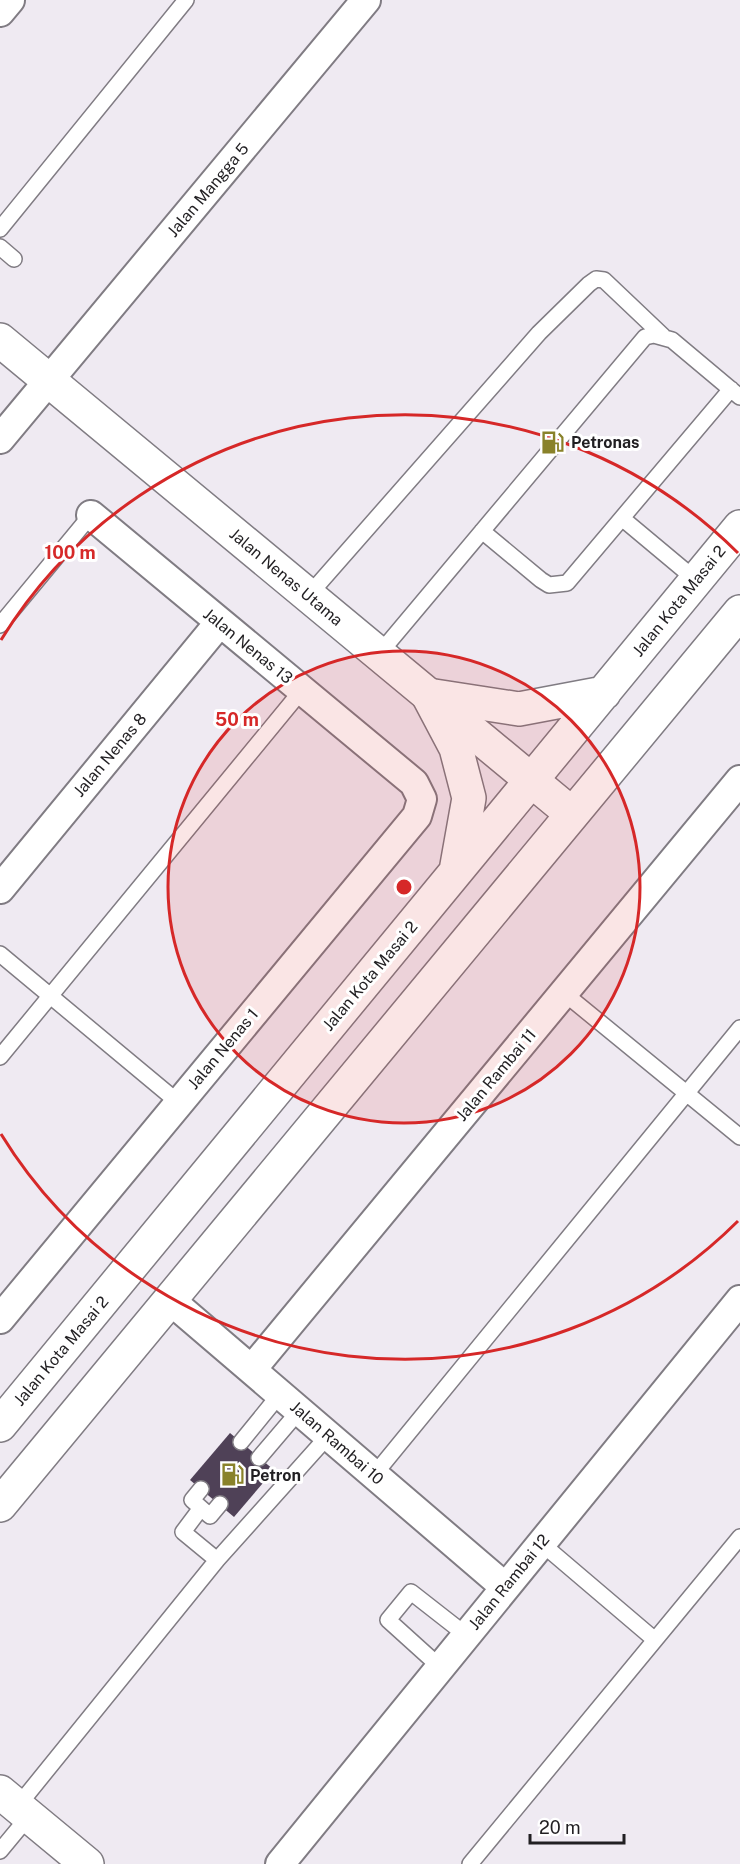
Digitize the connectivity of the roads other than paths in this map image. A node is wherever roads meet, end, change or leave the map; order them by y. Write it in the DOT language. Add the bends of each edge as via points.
graph roads {
  1 [pos="10,0"];
  2 [pos="186,0"];
  3 [pos="366,0"];
  4 [pos="0,12"];
  5 [pos="0,228"];
  6 [pos="0,247"];
  7 [pos="14,259"];
  8 [pos="663,336"];
  9 [pos="0,340"];
  10 [pos="49,381"];
  11 [pos="735,393"];
  12 [pos="0,440"];
  13 [pos="91,515"];
  14 [pos="623,519"];
  15 [pos="740,527"];
  16 [pos="482,531"];
  17 [pos="696,580"];
  18 [pos="308,596"];
  19 [pos="740,612"];
  20 [pos="220,622"];
  21 [pos="0,625"];
  22 [pos="379,654"];
  23 [pos="302,690"];
  24 [pos="603,693"];
  25 [pos="428,695"];
  26 [pos="406,776"];
  27 [pos="740,780"];
  28 [pos="531,781"];
  29 [pos="572,814"];
  30 [pos="455,873"];
  31 [pos="0,889"];
  32 [pos="0,954"];
  33 [pos="564,993"];
  34 [pos="50,996"];
  35 [pos="740,1028"];
  36 [pos="0,1057"];
  37 [pos="687,1093"];
  38 [pos="179,1103"];
  39 [pos="740,1137"];
  40 [pos="170,1300"];
  41 [pos="740,1300"];
  42 [pos="0,1319"];
  43 [pos="252,1369"];
  44 [pos="290,1402"];
  45 [pos="0,1425"];
  46 [pos="328,1436"];
  47 [pos="240,1442"];
  48 [pos="259,1458"];
  49 [pos="374,1475"];
  50 [pos="201,1489"];
  51 [pos="220,1504"];
  52 [pos="0,1505"];
  53 [pos="201,1508"];
  54 [pos="740,1538"];
  55 [pos="541,1544"];
  56 [pos="217,1560"];
  57 [pos="505,1587"];
  58 [pos="466,1635"];
  59 [pos="655,1640"];
  60 [pos="440,1666"];
  61 [pos="15,1805"];
  62 [pos="0,1851"];
  63 [pos="87,1864"];
  64 [pos="280,1864"];
  65 [pos="470,1864"];
  1 -- 4 [label="street"];
  2 -- 5 [label="lane"];
  3 -- 10 [label="street, Jalan Mangga 5"];
  6 -- 7 [label="lane"];
  8 -- 11 [label="lane"];
  8 -- 16 [label="lane" via="645,337 638,343"];
  8 -- 18 [label="lane" via="604,280 596,279 539,333"];
  9 -- 10 [label="main road, Jalan Nenas Utama"];
  10 -- 12 [label="street, Jalan Mangga 5"];
  10 -- 18 [label="main road, Jalan Nenas Utama"];
  11 -- 14 [label="lane"];
  13 -- 20 [label="street, Jalan Nenas 13"];
  13 -- 21 [label="lane"];
  14 -- 16 [label="lane" via="574,577 558,586 541,580"];
  14 -- 17 [label="lane"];
  15 -- 17 [label="main road, Jalan Kota Masai 2"];
  16 -- 22 [label="lane"];
  17 -- 24 [label="main road, Jalan Kota Masai 2"];
  18 -- 22 [label="main road, Jalan Nenas Utama"];
  19 -- 29 [label="main road"];
  20 -- 23 [label="street, Jalan Nenas 13"];
  20 -- 31 [label="street, Jalan Nenas 8"];
  22 -- 25 [label="main road, Jalan Nenas Utama"];
  23 -- 26 [label="street, Jalan Nenas 13"];
  23 -- 34 [label="lane"];
  24 -- 25 [label="main road" via="519,709"];
  24 -- 28 [label="main road, Jalan Kota Masai 2"];
  25 -- 28 [label="main road, Jalan Nenas Utama"];
  25 -- 30 [label="main road" via="456,748 469,798"];
  26 -- 38 [label="street, Jalan Nenas 1" via="422,799 417,816"];
  27 -- 33 [label="street, Jalan Rambai 11"];
  28 -- 29 [label="main road, Jalan Nenas Utama"];
  28 -- 30 [label="main road, Jalan Kota Masai 2"];
  29 -- 40 [label="main road"];
  30 -- 45 [label="main road, Jalan Kota Masai 2"];
  32 -- 34 [label="lane"];
  33 -- 37 [label="lane"];
  33 -- 43 [label="street, Jalan Rambai 11"];
  34 -- 36 [label="lane"];
  34 -- 38 [label="lane"];
  35 -- 37 [label="lane"];
  37 -- 39 [label="lane"];
  37 -- 49 [label="lane"];
  38 -- 42 [label="street, Jalan Nenas 1"];
  40 -- 43 [label="street, Jalan Rambai 10"];
  40 -- 52 [label="main road"];
  41 -- 55 [label="street, Jalan Rambai 12"];
  43 -- 44 [label="street, Jalan Rambai 10"];
  44 -- 46 [label="street, Jalan Rambai 10"];
  44 -- 47 [label="lane"];
  44 -- 48 [label="lane"];
  46 -- 49 [label="street, Jalan Rambai 10"];
  46 -- 56 [label="lane"];
  49 -- 57 [label="street, Jalan Rambai 10"];
  50 -- 53 [label="lane" via="192,1500"];
  51 -- 53 [label="lane" via="210,1516"];
  53 -- 56 [label="lane" via="183,1532"];
  54 -- 59 [label="lane"];
  55 -- 57 [label="street, Jalan Rambai 12"];
  55 -- 59 [label="lane"];
  56 -- 61 [label="lane"];
  57 -- 58 [label="street, Jalan Rambai 12"];
  58 -- 60 [label="street, Jalan Rambai 12"];
  58 -- 60 [label="lane" via="411,1592 388,1620"];
  59 -- 65 [label="lane"];
  60 -- 64 [label="street, Jalan Rambai 12"];
  61 -- 62 [label="lane"];
  61 -- 63 [label="main road"];
}
